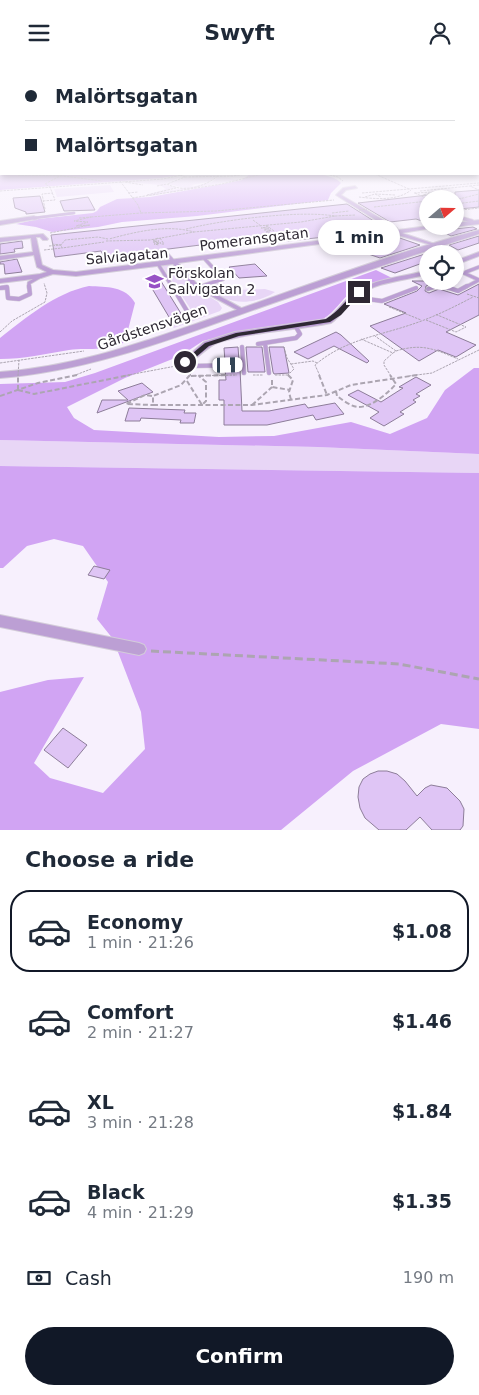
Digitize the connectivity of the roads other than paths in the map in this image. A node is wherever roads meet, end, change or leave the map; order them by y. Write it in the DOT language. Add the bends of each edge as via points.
graph roads {
  1 [pos="348,201"];
  2 [pos="74,213"];
  3 [pos="34,218"];
  4 [pos="464,219"];
  5 [pos="479,221"];
  6 [pos="0,223"];
  7 [pos="470,223"];
  8 [pos="464,224"];
  9 [pos="419,230"];
  10 [pos="479,231"];
  11 [pos="396,233"];
  12 [pos="33,236"];
  13 [pos="43,237"];
  14 [pos="0,240"];
  15 [pos="433,245"];
  16 [pos="419,250"];
  17 [pos="38,251"];
  18 [pos="167,254"];
  19 [pos="479,254"];
  20 [pos="0,258"];
  21 [pos="204,259"];
  22 [pos="464,260"];
  23 [pos="174,262"];
  24 [pos="158,264"];
  25 [pos="478,269"];
  26 [pos="52,272"];
  27 [pos="465,272"];
  28 [pos="419,274"];
  29 [pos="41,276"];
  30 [pos="479,280"];
  31 [pos="0,281"];
  32 [pos="199,287"];
  33 [pos="0,288"];
  34 [pos="416,288"];
  35 [pos="464,288"];
  36 [pos="352,297"];
  37 [pos="187,311"];
  38 [pos="241,311"];
  39 [pos="296,327"];
  40 [pos="265,343"];
  41 [pos="258,344"];
  42 [pos="242,347"];
  43 [pos="188,364"];
  44 [pos="243,365"];
  45 [pos="269,373"];
  46 [pos="244,374"];
  47 [pos="0,375"];
  48 [pos="0,621"];
  49 [pos="139,649"];
  1 -- 11 [label="street" via="395,229"];
  2 -- 3 [label="lane"];
  3 -- 6 [label="street"];
  4 -- 7 [label="lane" via="472,221"];
  5 -- 7 [label="street"];
  7 -- 8 [label="street"];
  9 -- 11 [label="street, Pomeransgatan"];
  10 -- 15 [label="street, Gårdstensvägen"];
  11 -- 15 [label="street"];
  11 -- 21 [label="street, Pomeransgatan"];
  12 -- 13 [label="street"];
  12 -- 14 [label="street"];
  12 -- 17 [label="street"];
  16 -- 38 [label="street, Gårdstensvägen"];
  17 -- 20 [label="street"];
  17 -- 26 [label="street" via="39,266"];
  18 -- 23 [label="lane"];
  19 -- 22 [label="street"];
  21 -- 23 [label="street, Pomeransgatan"];
  21 -- 32 [label="lane" via="223,279"];
  23 -- 24 [label="street, Salviagatan"];
  23 -- 32 [label="street, Salviagatan"];
  24 -- 26 [label="street, Salviagatan" via="76,274"];
  24 -- 37 [label="lane"];
  25 -- 27 [label="lane"];
  26 -- 29 [label="street, Salviagatan"];
  27 -- 30 [label="lane"];
  28 -- 36 [label="street" via="377,284"];
  29 -- 31 [label="street, Salviagatan"];
  29 -- 33 [label="lane" via="29,283 30,294 24,298 10,299 7,287"];
  30 -- 35 [label="lane"];
  32 -- 38 [label="street, Salviagatan"];
  34 -- 36 [label="lane" via="378,301"];
  36 -- 39 [label="street" via="333,318"];
  38 -- 47 [label="street, Gårdstensvägen" via="102,359 64,368"];
  39 -- 40 [label="lane" via="300,334 296,338"];
  39 -- 43 [label="street" via="238,335 207,344"];
  40 -- 41 [label="lane"];
  40 -- 45 [label="lane"];
  42 -- 44 [label="lane"];
  43 -- 44 [label="lane"];
  44 -- 46 [label="lane"];
  48 -- 49 [label="street"];
}
